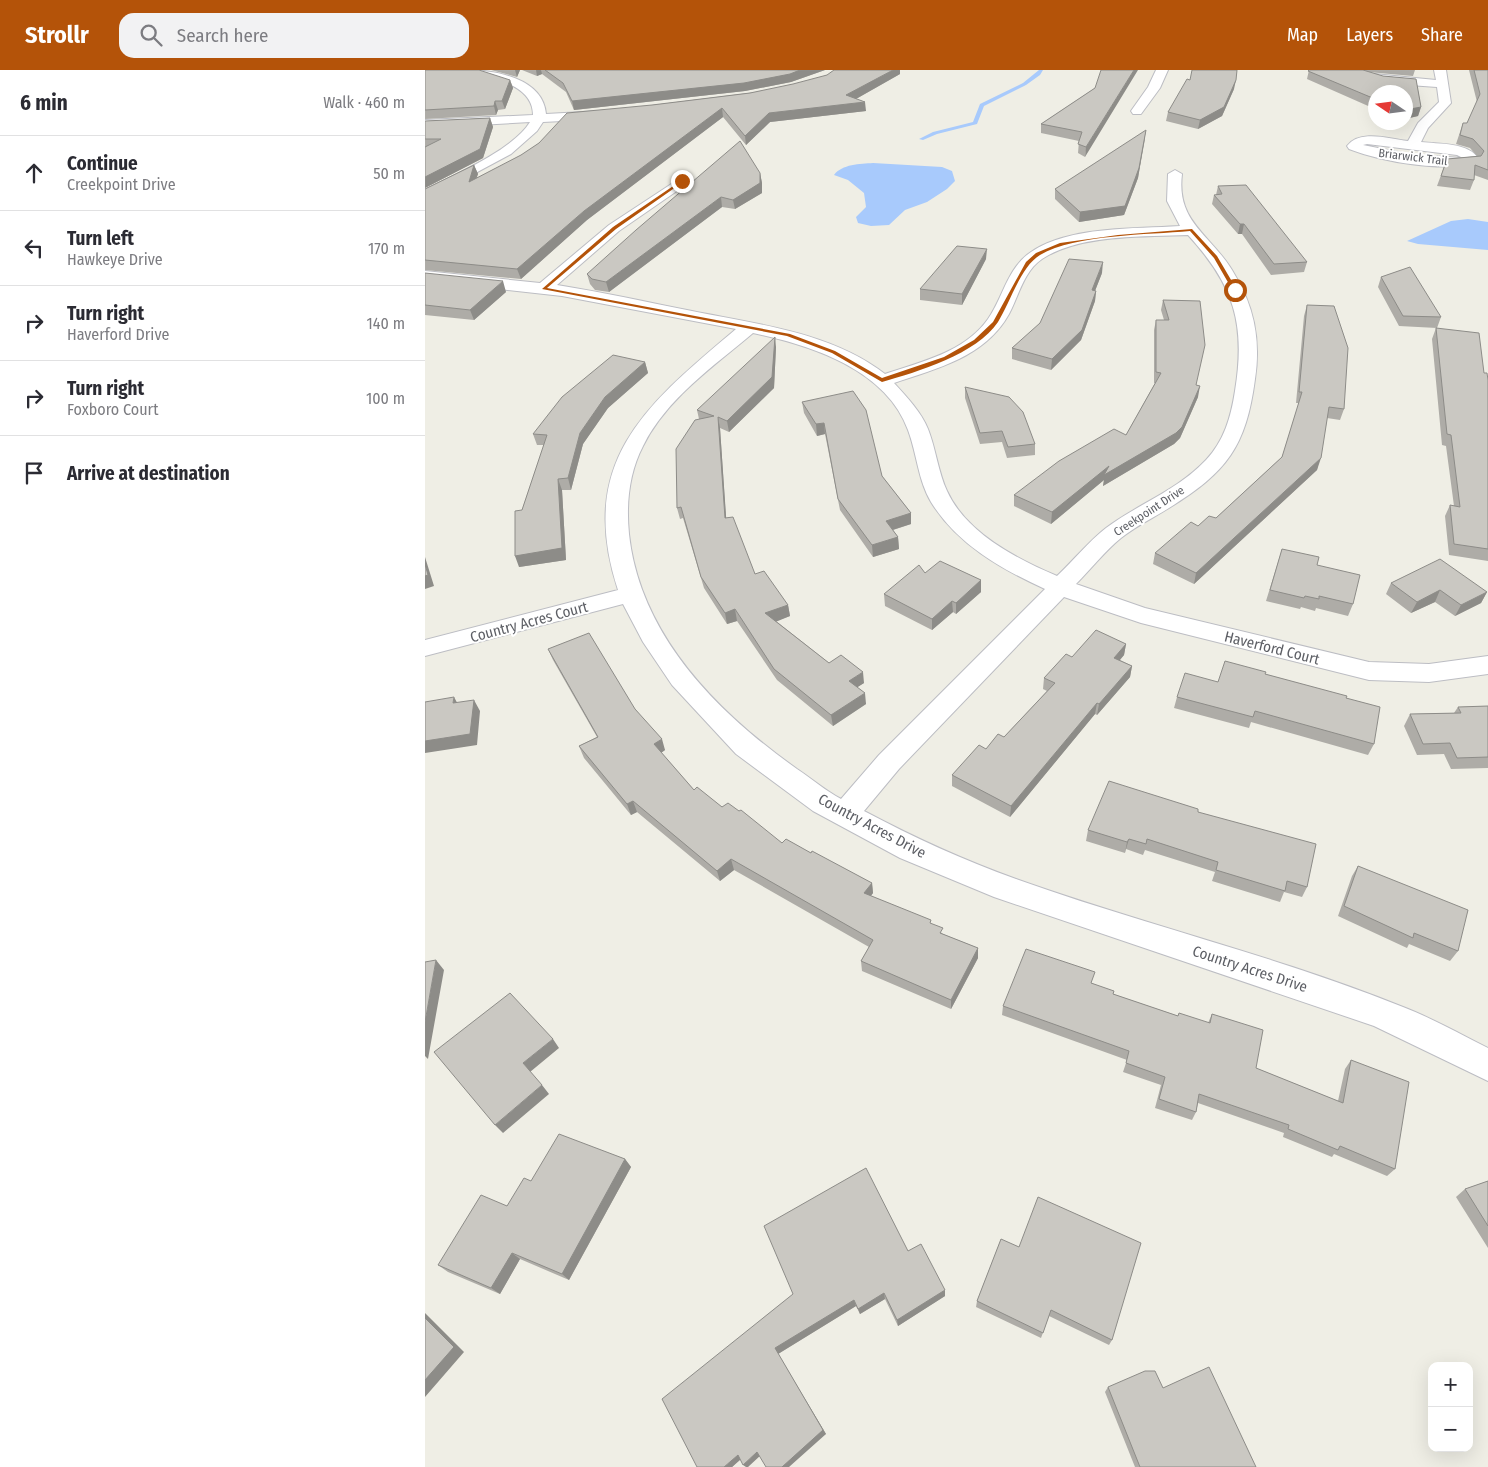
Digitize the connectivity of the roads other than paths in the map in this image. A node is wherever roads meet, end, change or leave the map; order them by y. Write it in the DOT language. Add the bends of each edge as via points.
graph roads {
  1 [pos="472,70"];
  2 [pos="1162,70"];
  3 [pos="1355,70"];
  4 [pos="1389,70"];
  5 [pos="1441,76"];
  6 [pos="1137,111"];
  7 [pos="614,114"];
  8 [pos="539,118"];
  9 [pos="425,124"];
  10 [pos="1413,145"];
  11 [pos="1175,174"];
  12 [pos="682,181"];
  13 [pos="425,196"];
  14 [pos="1191,230"];
  15 [pos="425,276"];
  16 [pos="544,288"];
  17 [pos="749,327"];
  18 [pos="882,380"];
  19 [pos="1061,588"];
  20 [pos="630,595"];
  21 [pos="428,648"];
  22 [pos="1488,665"];
  23 [pos="845,814"];
  24 [pos="1488,1065"];
  1 -- 8 [label="street" via="521,86 538,103"];
  2 -- 6 [label="street" via="1154,88"];
  3 -- 5 [label="street" via="1355,75 1368,78"];
  4 -- 5 [label="street"];
  5 -- 10 [label="street, Briarwick Trail" via="1445,102 1416,134"];
  7 -- 8 [label="street"];
  8 -- 9 [label="street"];
  8 -- 13 [label="street" via="519,142"];
  10 -- 10 [label="street, Briarwick Trail" via="1367,140 1354,146 1370,152 1451,162 1471,160 1471,156 1460,151"];
  11 -- 14 [label="street, Creekpoint Drive" via="1173,203"];
  12 -- 16 [label="street" via="614,228"];
  14 -- 18 [label="street" via="1082,240 1047,249 1028,262 995,323 975,341 945,358"];
  14 -- 19 [label="street, Creekpoint Drive" via="1216,257 1241,307 1249,352 1239,425 1233,441 1205,473 1112,534"];
  15 -- 16 [label="street, Haverford Court"];
  16 -- 17 [label="street, Haverford Court"];
  17 -- 18 [label="street, Haverford Court" via="788,335 818,346"];
  17 -- 20 [label="street, Country Acres Drive" via="664,403 632,446 621,472 617,528"];
  18 -- 19 [label="street, Haverford Court" via="918,429 942,502 989,549"];
  19 -- 22 [label="street, Haverford Court" via="1141,615 1369,671 1438,673"];
  19 -- 23 [label="street, Creekpoint Drive" via="889,762"];
  20 -- 21 [label="street, Country Acres Court"];
  20 -- 23 [label="street, Country Acres Drive" via="665,658 713,716 751,752"];
  23 -- 24 [label="street, Country Acres Drive" via="905,846 1021,894 1383,1014"];
}
